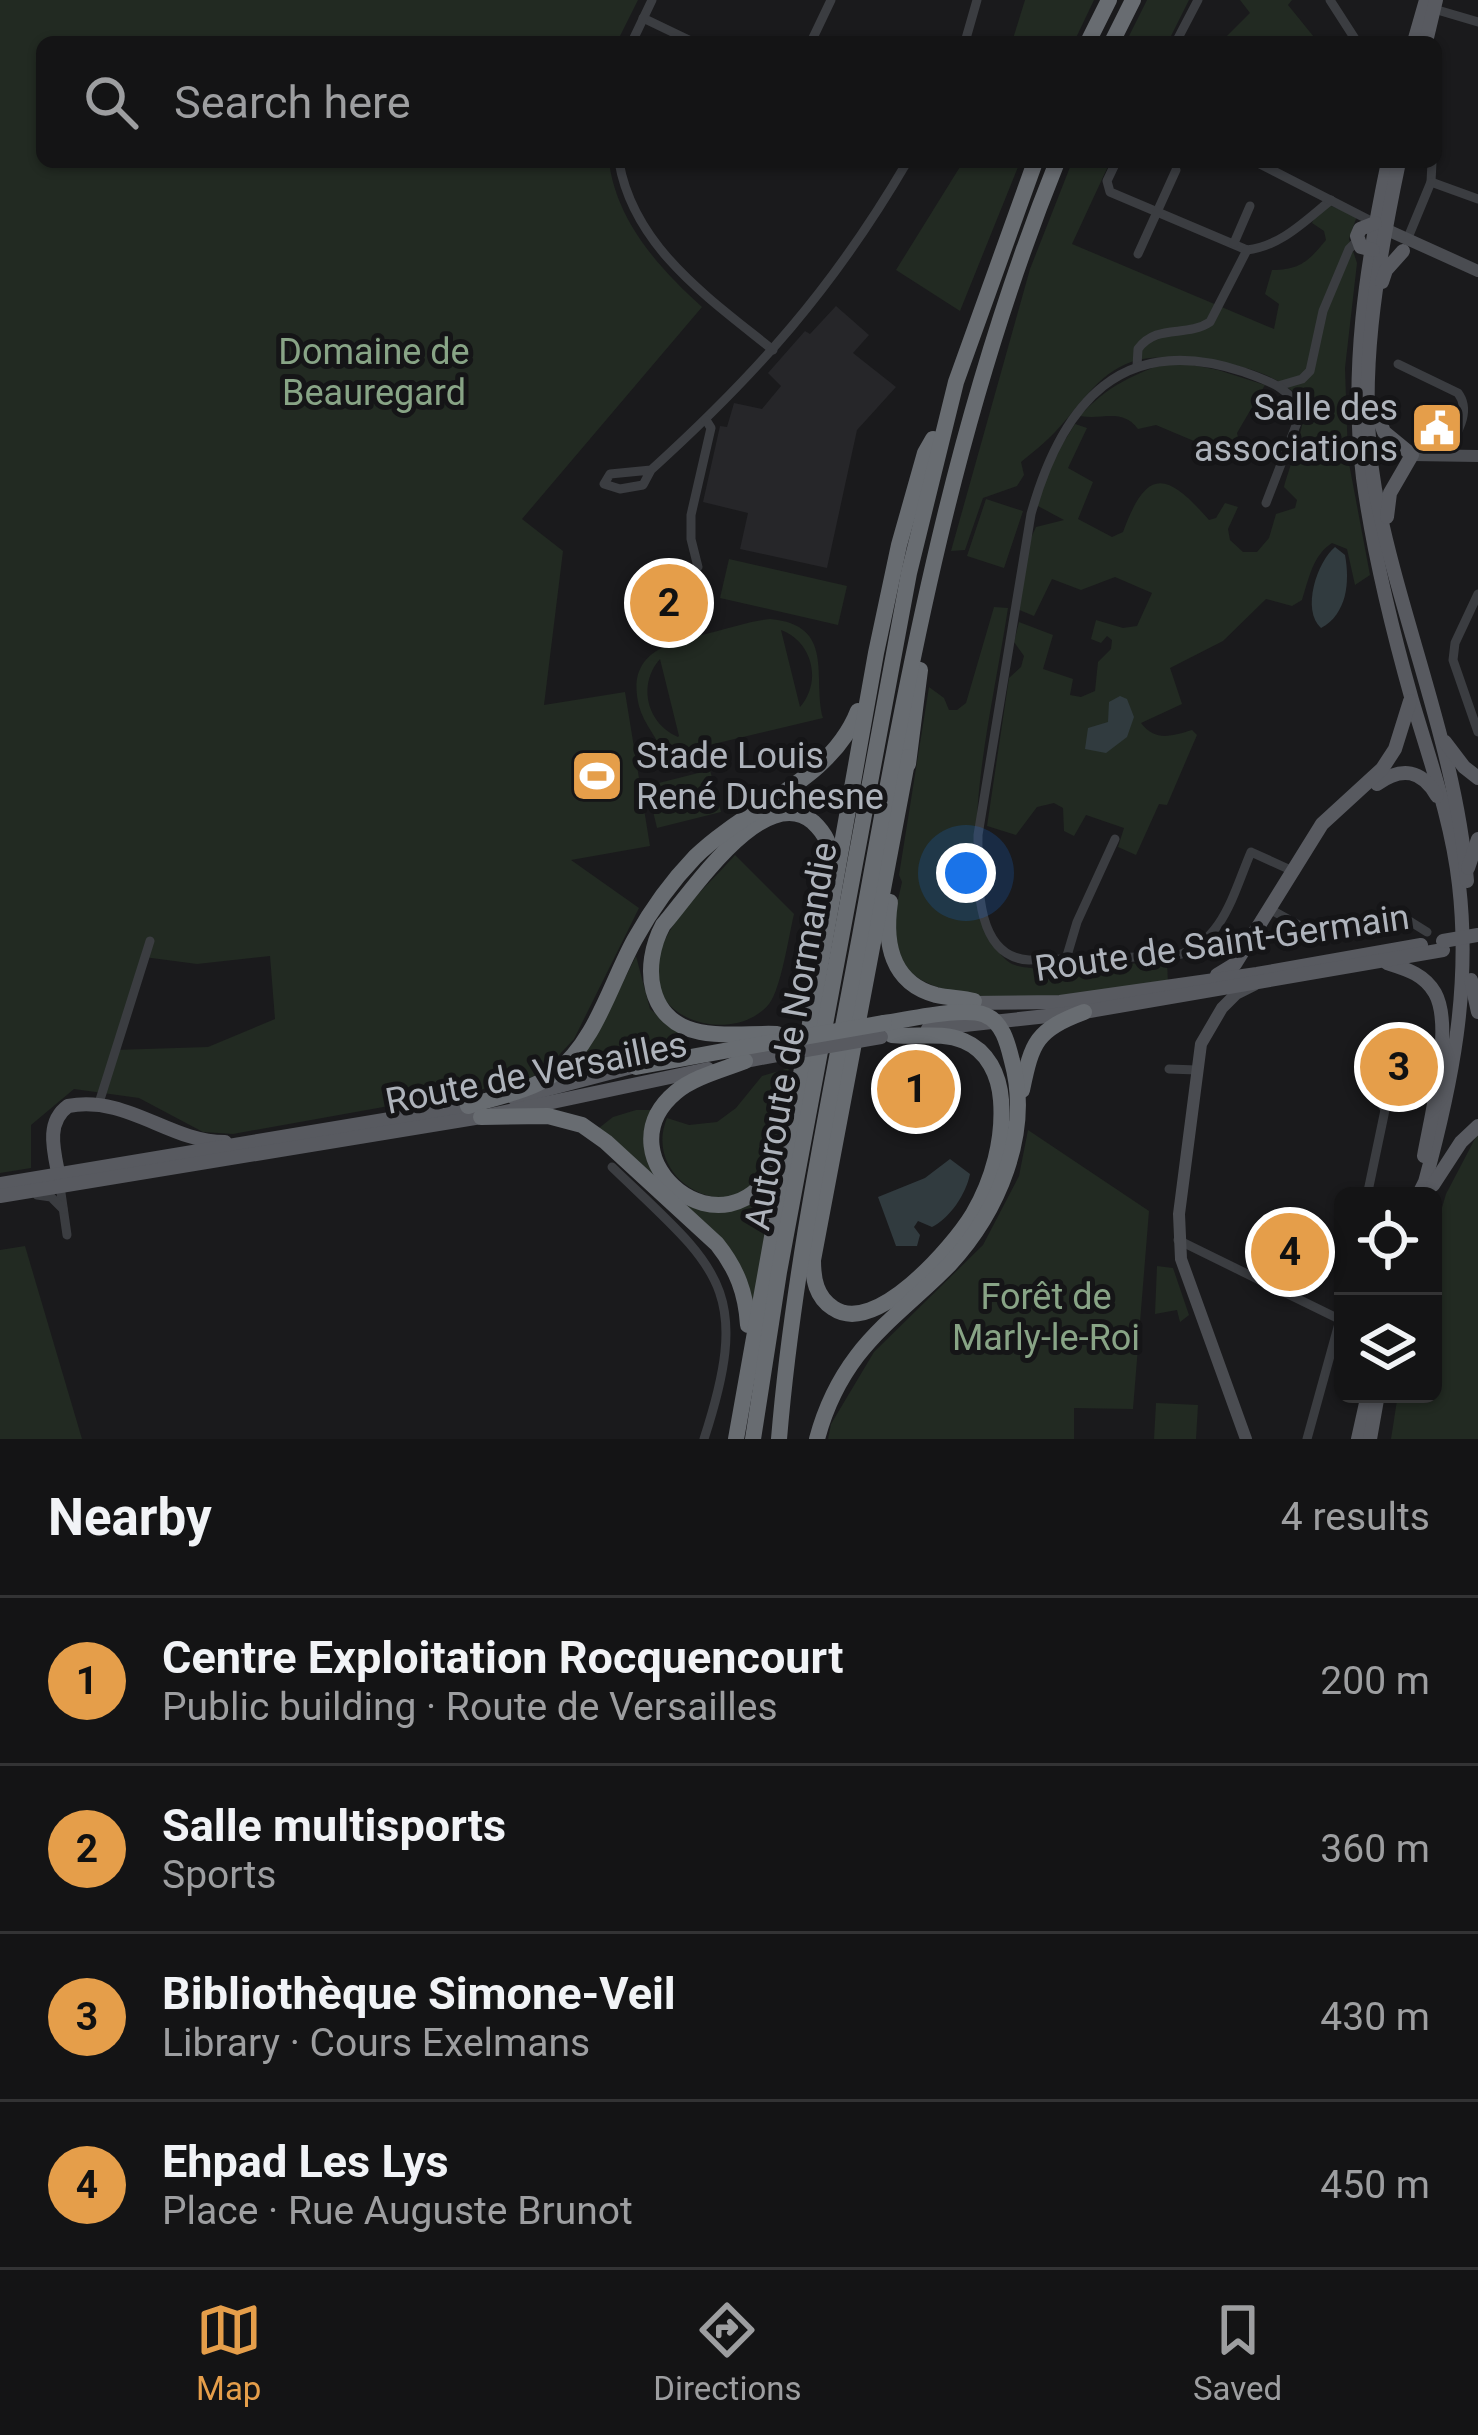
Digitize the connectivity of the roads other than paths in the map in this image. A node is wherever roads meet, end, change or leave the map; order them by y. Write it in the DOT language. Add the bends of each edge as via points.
graph roads {
  1 [pos="652,0"];
  2 [pos="831,0"];
  3 [pos="977,0"];
  4 [pos="1108,0"];
  5 [pos="1133,0"];
  6 [pos="1198,0"];
  7 [pos="1330,0"];
  8 [pos="1432,3"];
  9 [pos="643,18"];
  10 [pos="1478,22"];
  11 [pos="635,36"];
  12 [pos="680,36"];
  13 [pos="814,36"];
  14 [pos="967,36"];
  15 [pos="1091,36"];
  16 [pos="1115,36"];
  17 [pos="1178,36"];
  18 [pos="1353,36"];
  19 [pos="1417,36"];
  20 [pos="1427,36"];
  21 [pos="621,168"];
  22 [pos="904,168"];
  23 [pos="1033,168"];
  24 [pos="1055,168"];
  25 [pos="1114,168"];
  26 [pos="1268,168"];
  27 [pos="1387,168"];
  28 [pos="1396,168"];
  29 [pos="1432,168"];
  30 [pos="1176,170"];
  31 [pos="1431,182"];
  32 [pos="1478,183"];
  33 [pos="1475,198"];
  34 [pos="1330,200"];
  35 [pos="1250,206"];
  36 [pos="1156,212"];
  37 [pos="1375,218"];
  38 [pos="1234,243"];
  39 [pos="1405,245"];
  40 [pos="1369,247"];
  41 [pos="1247,250"];
  42 [pos="1138,254"];
  43 [pos="1478,271"];
  44 [pos="1375,302"];
  45 [pos="773,350"];
  46 [pos="1398,364"];
  47 [pos="1136,366"];
  48 [pos="1370,376"];
  49 [pos="1278,386"];
  50 [pos="945,418"];
  51 [pos="706,420"];
  52 [pos="1412,454"];
  53 [pos="1444,456"];
  54 [pos="1478,456"];
  55 [pos="651,470"];
  56 [pos="1266,503"];
  57 [pos="1391,559"];
  58 [pos="698,567"];
  59 [pos="1478,594"];
  60 [pos="921,612"];
  61 [pos="876,653"];
  62 [pos="1411,695"];
  63 [pos="1437,729"];
  64 [pos="1478,732"];
  65 [pos="908,757"];
  66 [pos="1478,778"];
  67 [pos="1443,803"];
  68 [pos="1114,839"];
  69 [pos="1478,839"];
  70 [pos="1309,849"];
  71 [pos="1294,872"];
  72 [pos="1466,873"];
  73 [pos="831,904"];
  74 [pos="1275,912"];
  75 [pos="1427,932"];
  76 [pos="1478,935"];
  77 [pos="150,941"];
  78 [pos="1478,944"];
  79 [pos="1443,945"];
  80 [pos="1066,959"];
  81 [pos="1316,961"];
  82 [pos="1382,961"];
  83 [pos="1471,980"];
  84 [pos="1207,981"];
  85 [pos="1254,985"];
  86 [pos="974,1001"];
  87 [pos="1084,1012"];
  88 [pos="1478,1012"];
  89 [pos="995,1022"];
  90 [pos="886,1027"];
  91 [pos="779,1041"];
  92 [pos="745,1061"];
  93 [pos="636,1067"];
  94 [pos="1169,1069"];
  95 [pos="1197,1070"];
  96 [pos="1381,1103"];
  97 [pos="98,1106"];
  98 [pos="1018,1108"];
  99 [pos="475,1111"];
  100 [pos="789,1125"];
  101 [pos="1478,1126"];
  102 [pos="254,1142"];
  103 [pos="612,1167"];
  104 [pos="60,1181"];
  105 [pos="1369,1187"];
  106 [pos="1425,1187"];
  107 [pos="1425,1187"];
  108 [pos="1427,1187"];
  109 [pos="1429,1187"];
  110 [pos="3,1192"];
  111 [pos="64,1209"];
  112 [pos="67,1235"];
  113 [pos="1178,1240"];
  114 [pos="1334,1311"];
  115 [pos="1334,1340"];
  116 [pos="741,1400"];
  117 [pos="1362,1403"];
  118 [pos="1376,1403"];
  119 [pos="704,1439"];
  120 [pos="736,1439"];
  121 [pos="753,1439"];
  122 [pos="778,1439"];
  123 [pos="817,1439"];
  124 [pos="1246,1439"];
  125 [pos="1307,1439"];
  126 [pos="1354,1439"];
  127 [pos="1370,1439"];
  1 -- 9 [label="street"];
  2 -- 13 [label="street"];
  3 -- 14 [label="street"];
  4 -- 15 [label="highway"];
  5 -- 16 [label="highway"];
  6 -- 17 [label="street"];
  7 -- 18 [label="street"];
  8 -- 10 [label="street"];
  8 -- 19 [label="main road"];
  8 -- 20 [label="main road"];
  9 -- 11 [label="street"];
  9 -- 12 [label="street"];
  21 -- 45 [label="street" via="643,226 671,264"];
  22 -- 45 [label="street" via="863,238"];
  23 -- 50 [label="highway, Autoroute de Normandie"];
  24 -- 60 [label="highway, Autoroute de Normandie" via="976,388"];
  25 -- 36 [label="street" via="1108,189"];
  26 -- 34 [label="street"];
  27 -- 37 [label="main road"];
  28 -- 37 [label="main road"];
  29 -- 31 [label="street"];
  30 -- 36 [label="street"];
  31 -- 33 [label="street"];
  31 -- 39 [label="street"];
  32 -- 33 [label="street"];
  34 -- 37 [label="street"];
  34 -- 41 [label="street" via="1284,237"];
  35 -- 38 [label="street"];
  36 -- 38 [label="street"];
  36 -- 42 [label="street"];
  37 -- 39 [label="street"];
  37 -- 40 [label="main road"];
  38 -- 41 [label="street"];
  39 -- 40 [label="street"];
  39 -- 43 [label="street"];
  39 -- 44 [label="main road"];
  40 -- 44 [label="main road"];
  40 -- 49 [label="street" via="1349,249 1310,371"];
  40 -- 62 [label="main road" via="1358,358 1363,476"];
  41 -- 47 [label="street" via="1210,322 1156,332 1138,349"];
  44 -- 48 [label="main road"];
  45 -- 51 [label="street"];
  46 -- 53 [label="street" via="1464,401"];
  47 -- 49 [label="street" via="1196,360"];
  47 -- 80 [label="street" via="1086,402 1042,472 978,835 987,930 998,950 1016,959"];
  48 -- 52 [label="main road" via="1381,427"];
  48 -- 57 [label="main road" via="1373,475"];
  49 -- 56 [label="street" via="1300,415"];
  50 -- 61 [label="highway" via="925,453"];
  50 -- 121 [label="highway, Autoroute de Normandie" via="909,573"];
  51 -- 55 [label="street"];
  51 -- 58 [label="street" via="691,526"];
  52 -- 53 [label="street"];
  52 -- 57 [label="main road" via="1387,503"];
  53 -- 54 [label="street"];
  57 -- 63 [label="main road"];
  59 -- 64 [label="street" via="1453,660"];
  60 -- 65 [label="highway"];
  60 -- 122 [label="highway, Autoroute de Normandie" via="799,1269"];
  61 -- 73 [label="highway"];
  61 -- 99 [label="highway" via="840,746 693,860 636,938 569,1060"];
  62 -- 67 [label="main road"];
  62 -- 70 [label="main road" via="1382,769 1331,814"];
  63 -- 66 [label="main road"];
  63 -- 72 [label="main road"];
  65 -- 86 [label="highway" via="888,945 894,964 923,990"];
  65 -- 90 [label="highway" via="813,1260 821,1296 852,1316 888,1304 949,1246 984,1192 1001,1129 998,1082 980,1051 955,1037"];
  67 -- 70 [label="main road" via="1420,775 1395,773"];
  67 -- 106 [label="main road" via="1459,885 1462,1004"];
  68 -- 80 [label="street"];
  69 -- 72 [label="main road"];
  70 -- 71 [label="main road"];
  71 -- 74 [label="main road"];
  71 -- 80 [label="street" via="1251,852 1222,920 1192,951"];
  71 -- 84 [label="main road" via="1235,964"];
  72 -- 83 [label="main road"];
  73 -- 91 [label="highway" via="826,836 808,817 765,816 653,943 652,989 679,1025"];
  73 -- 100 [label="highway"];
  74 -- 75 [label="street" via="1312,933 1403,917"];
  74 -- 81 [label="main road" via="1250,951 1251,964"];
  76 -- 79 [label="main road, Route de Saint-Germain, bridge"];
  77 -- 97 [label="street"];
  78 -- 79 [label="main road, Route de Saint-Germain, bridge"];
  79 -- 81 [label="main road, Route de Saint-Germain"];
  79 -- 82 [label="main road, Route de Saint-Germain"];
  81 -- 84 [label="main road, Route de Saint-Germain"];
  82 -- 85 [label="main road, Route de Saint-Germain"];
  82 -- 107 [label="main road" via="1425,980 1442,1020"];
  83 -- 88 [label="main road"];
  83 -- 108 [label="main road" via="1462,1070"];
  84 -- 86 [label="main road, Route de Saint-Germain" via="1060,1002"];
  85 -- 87 [label="main road, Route de Saint-Germain"];
  85 -- 95 [label="street" via="1213,1019"];
  86 -- 90 [label="main road"];
  87 -- 89 [label="main road"];
  87 -- 98 [label="highway" via="1031,1048"];
  89 -- 90 [label="highway" via="976,1013"];
  89 -- 98 [label="highway" via="1014,1066"];
  90 -- 91 [label="highway, bridge"];
  91 -- 92 [label="main road, Route de Versailles"];
  91 -- 93 [label="highway"];
  92 -- 99 [label="main road, Route de Versailles"];
  92 -- 100 [label="highway" via="685,1085 667,1101 652,1136 661,1174 693,1201 740,1201 768,1178"];
  93 -- 99 [label="main road, Route de Versailles"];
  94 -- 95 [label="street"];
  95 -- 113 [label="street"];
  96 -- 105 [label="street"];
  97 -- 102 [label="main road" via="131,1110 212,1142"];
  97 -- 104 [label="main road" via="68,1106 55,1119"];
  98 -- 123 [label="highway" via="1010,1158 984,1219 856,1357"];
  99 -- 102 [label="main road, Route de Versailles"];
  99 -- 104 [label="main road, Route de Versailles"];
  99 -- 116 [label="highway" via="581,1125 717,1244 747,1305"];
  100 -- 116 [label="highway"];
  101 -- 109 [label="main road"];
  102 -- 104 [label="main road, Route de Versailles"];
  103 -- 119 [label="street" via="701,1253 721,1288 728,1330"];
  104 -- 110 [label="main road, Route de Versailles"];
  104 -- 111 [label="street"];
  110 -- 111 [label="street" via="50,1196"];
  111 -- 112 [label="street"];
  113 -- 114 [label="street"];
  113 -- 124 [label="street"];
  115 -- 125 [label="street"];
  116 -- 120 [label="highway"];
  117 -- 126 [label="main road"];
  118 -- 127 [label="main road"];
}
